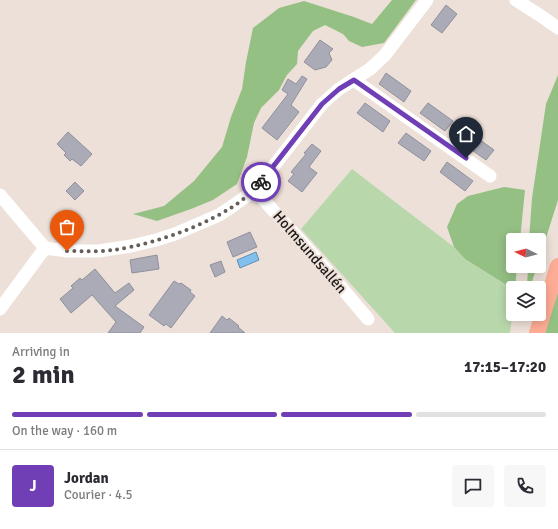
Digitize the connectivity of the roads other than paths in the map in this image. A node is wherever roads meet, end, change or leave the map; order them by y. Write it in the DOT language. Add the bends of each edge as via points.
graph roads {
  1 [pos="427,0"];
  2 [pos="516,0"];
  3 [pos="558,28"];
  4 [pos="354,80"];
  5 [pos="490,176"];
  6 [pos="254,190"];
  7 [pos="0,195"];
  8 [pos="45,248"];
  9 [pos="558,266"];
  10 [pos="0,309"];
  11 [pos="368,319"];
  12 [pos="537,333"];
  1 -- 4 [label="street" via="385,55"];
  2 -- 3 [label="street"];
  4 -- 5 [label="street"];
  4 -- 6 [label="street" via="322,104"];
  6 -- 8 [label="street" via="218,215 156,240 99,251"];
  6 -- 11 [label="street, Holmsundsallén"];
  7 -- 8 [label="street"];
  8 -- 10 [label="street"];
  9 -- 12 [label="main road"];
}
